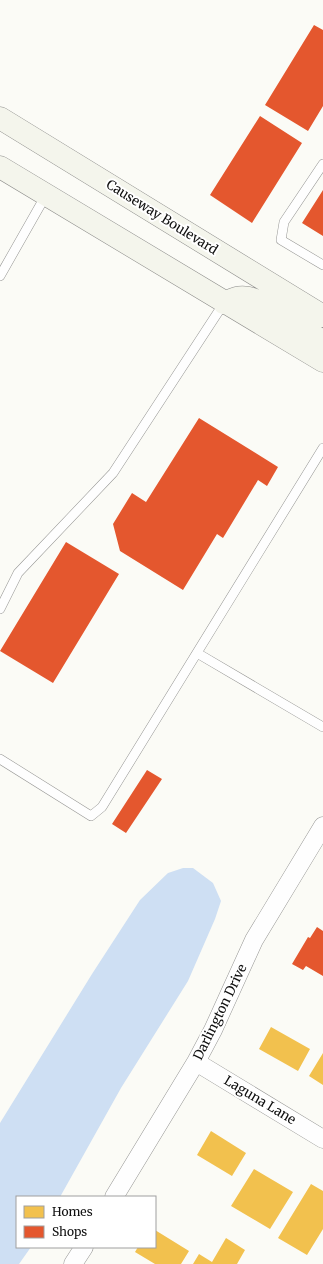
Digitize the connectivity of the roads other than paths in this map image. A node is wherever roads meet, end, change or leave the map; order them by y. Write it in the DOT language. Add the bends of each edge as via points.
graph roads {
  1 [pos="0,118"];
  2 [pos="323,164"];
  3 [pos="0,167"];
  4 [pos="46,195"];
  5 [pos="323,265"];
  6 [pos="0,276"];
  7 [pos="224,303"];
  8 [pos="323,316"];
  9 [pos="323,341"];
  10 [pos="323,361"];
  11 [pos="321,453"];
  12 [pos="0,609"];
  13 [pos="197,653"];
  14 [pos="323,728"];
  15 [pos="0,759"];
  16 [pos="323,826"];
  17 [pos="196,1062"];
  18 [pos="323,1139"];
  19 [pos="115,1196"];
  20 [pos="83,1248"];
  21 [pos="74,1264"];
  1 -- 8 [label="main road, Causeway Boulevard"];
  2 -- 5 [label="lane" via="284,222 281,240"];
  3 -- 4 [label="main road"];
  4 -- 6 [label="lane"];
  4 -- 7 [label="main road"];
  7 -- 9 [label="main road" via="238,297 255,300"];
  7 -- 10 [label="main road"];
  7 -- 12 [label="lane" via="113,473 18,573"];
  11 -- 13 [label="lane"];
  13 -- 14 [label="lane"];
  13 -- 15 [label="lane" via="102,807 91,816"];
  16 -- 17 [label="street, Darlington Drive" via="254,940"];
  17 -- 18 [label="street, Laguna Lane"];
  17 -- 19 [label="street, Darlington Drive"];
  20 -- 21 [label="street"];
}
